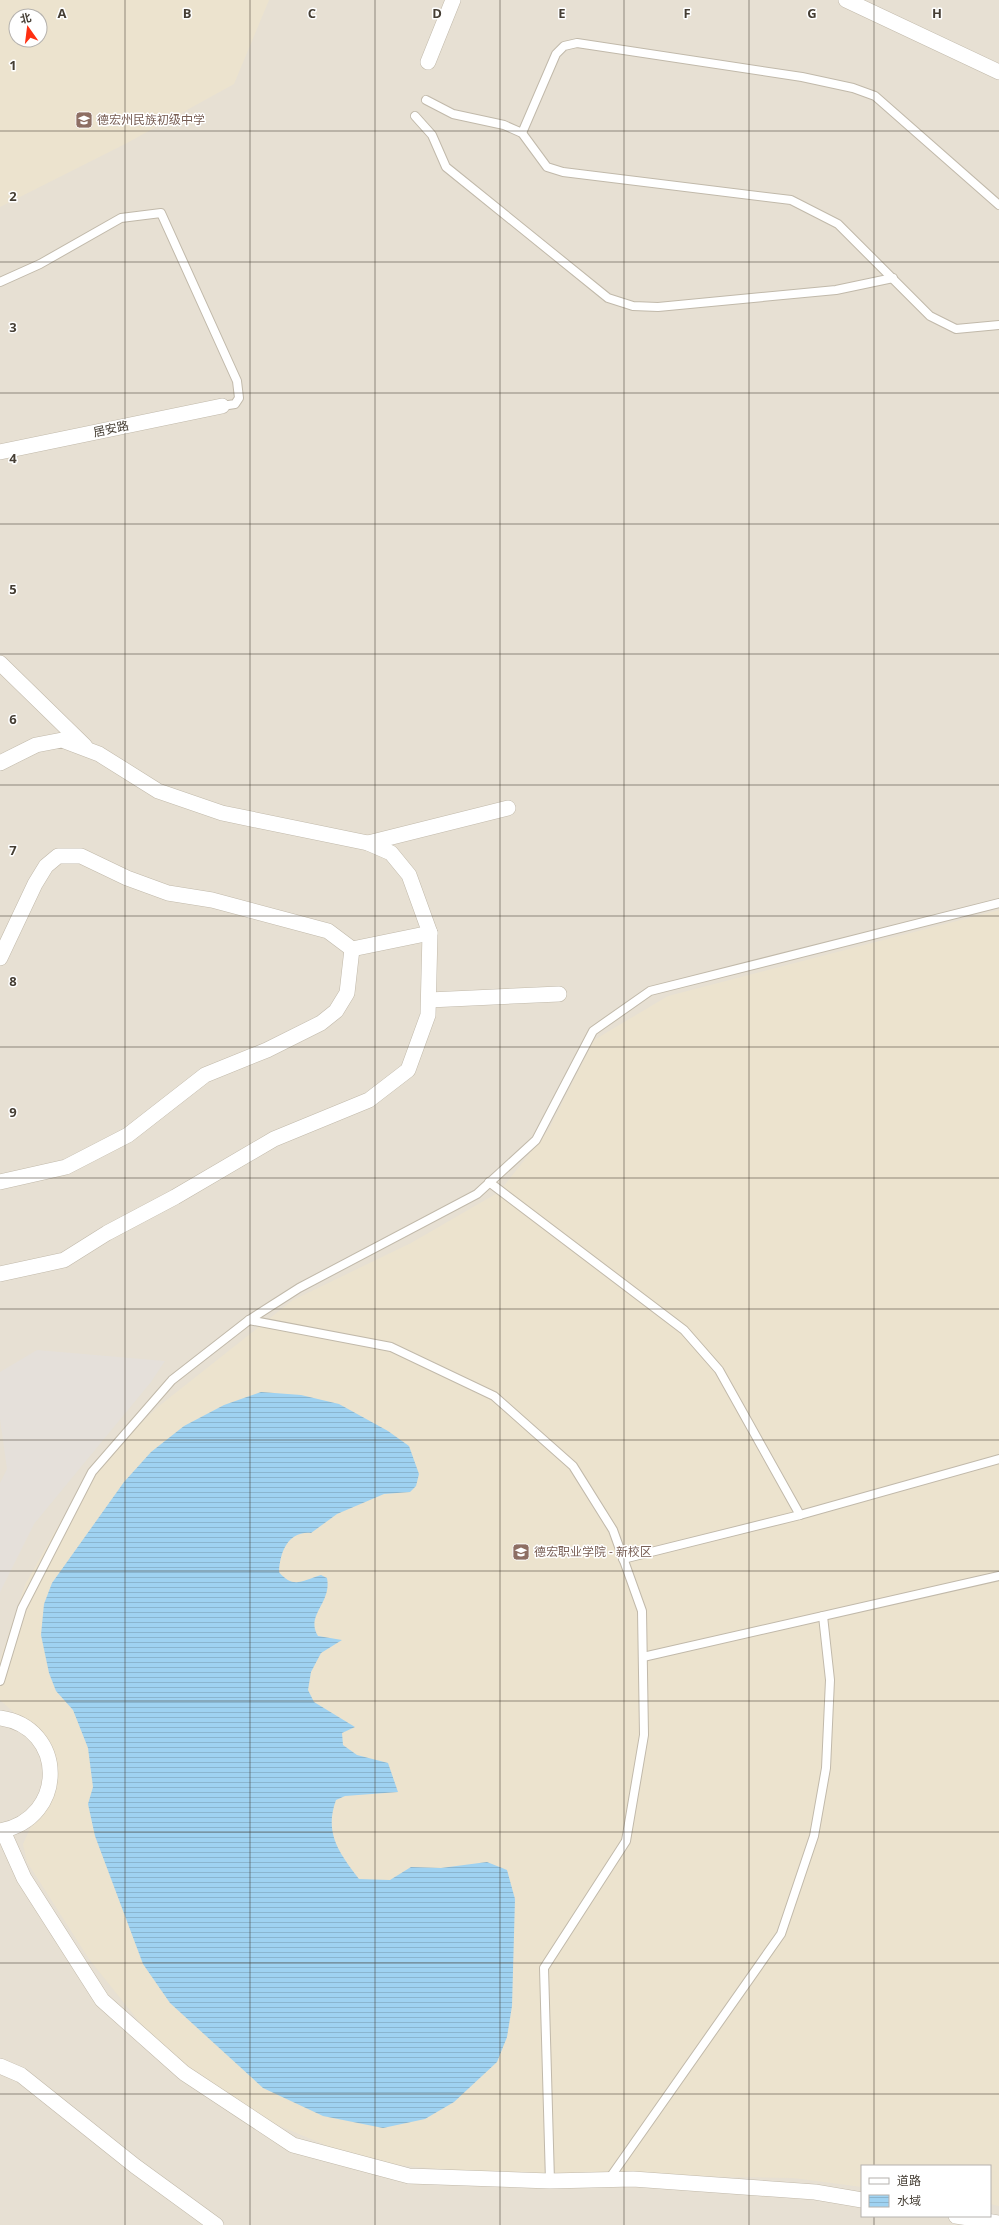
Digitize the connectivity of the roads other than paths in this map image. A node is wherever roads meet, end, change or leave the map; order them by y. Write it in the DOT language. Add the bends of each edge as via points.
graph roads {
  1 [pos="453,0"];
  2 [pos="846,0"];
  3 [pos="428,62"];
  4 [pos="999,72"];
  5 [pos="426,100"];
  6 [pos="415,116"];
  7 [pos="522,133"];
  8 [pos="997,199"];
  9 [pos="893,278"];
  10 [pos="0,282"];
  11 [pos="999,325"];
  12 [pos="222,406"];
  13 [pos="0,452"];
  14 [pos="0,663"];
  15 [pos="90,750"];
  16 [pos="0,763"];
  17 [pos="508,808"];
  18 [pos="368,843"];
  19 [pos="999,902"];
  20 [pos="430,933"];
  21 [pos="352,949"];
  22 [pos="0,958"];
  23 [pos="559,994"];
  24 [pos="429,1000"];
  25 [pos="0,1182"];
  26 [pos="489,1182"];
  27 [pos="0,1274"];
  28 [pos="249,1320"];
  29 [pos="999,1459"];
  30 [pos="800,1515"];
  31 [pos="623,1559"];
  32 [pos="999,1576"];
  33 [pos="823,1616"];
  34 [pos="643,1657"];
  35 [pos="0,1681"];
  36 [pos="0,1718"];
  37 [pos="2,1831"];
  38 [pos="0,2066"];
  39 [pos="609,2179"];
  40 [pos="550,2181"];
  41 [pos="861,2200"];
  42 [pos="961,2217"];
  43 [pos="999,2224"];
  44 [pos="216,2225"];
  1 -- 3 [label="street"];
  2 -- 4 [label="street"];
  5 -- 7 [label="lane" via="453,114 504,125"];
  6 -- 9 [label="lane" via="432,135 446,167 608,298 633,306 658,307 836,290"];
  7 -- 8 [label="lane" via="556,54 564,46 577,43 802,77 854,88 875,96"];
  7 -- 9 [label="lane" via="547,166 563,172 791,200 838,224"];
  9 -- 11 [label="lane" via="930,316 948,326 956,329"];
  10 -- 12 [label="lane" via="40,264 121,218 161,213 237,382 239,398 235,404"];
  12 -- 13 [label="street, 居安路"];
  14 -- 15 [label="street"];
  15 -- 16 [label="street" via="62,740 36,746"];
  15 -- 18 [label="street" via="158,791 222,813"];
  17 -- 18 [label="street"];
  18 -- 20 [label="street" via="391,853 409,875"];
  19 -- 26 [label="lane" via="650,991 592,1031 536,1140"];
  20 -- 21 [label="street"];
  20 -- 24 [label="street"];
  21 -- 22 [label="street" via="328,931 212,900 168,893 127,878 81,856 58,856 46,866 35,884"];
  21 -- 25 [label="street" via="347,993 336,1011 321,1023 267,1050 205,1075 128,1135 66,1167"];
  23 -- 24 [label="street"];
  24 -- 27 [label="street" via="428,1015 408,1070 369,1100 274,1139 64,1260"];
  26 -- 28 [label="lane" via="477,1194 299,1288"];
  26 -- 30 [label="lane" via="684,1330 719,1370"];
  28 -- 31 [label="lane" via="391,1347 494,1396 573,1466 612,1530"];
  28 -- 35 [label="lane" via="172,1380 92,1472 22,1608"];
  29 -- 30 [label="lane"];
  30 -- 31 [label="lane"];
  31 -- 34 [label="lane" via="642,1611"];
  32 -- 33 [label="lane"];
  33 -- 34 [label="lane"];
  33 -- 39 [label="lane" via="830,1680 826,1768 814,1836 781,1934"];
  34 -- 40 [label="lane" via="644,1734 626,1840 544,1968"];
  36 -- 37 [label="street" via="11,1720 29,1730 40,1741 49,1759 50,1781 44,1801 33,1817 16,1828"];
  37 -- 40 [label="street" via="24,1878 102,2000 184,2073 292,2146 409,2176"];
  38 -- 44 [label="street" via="21,2075 135,2166"];
  39 -- 40 [label="street"];
  39 -- 41 [label="street" via="633,2178 815,2192"];
  42 -- 43 [label="street"];
}
